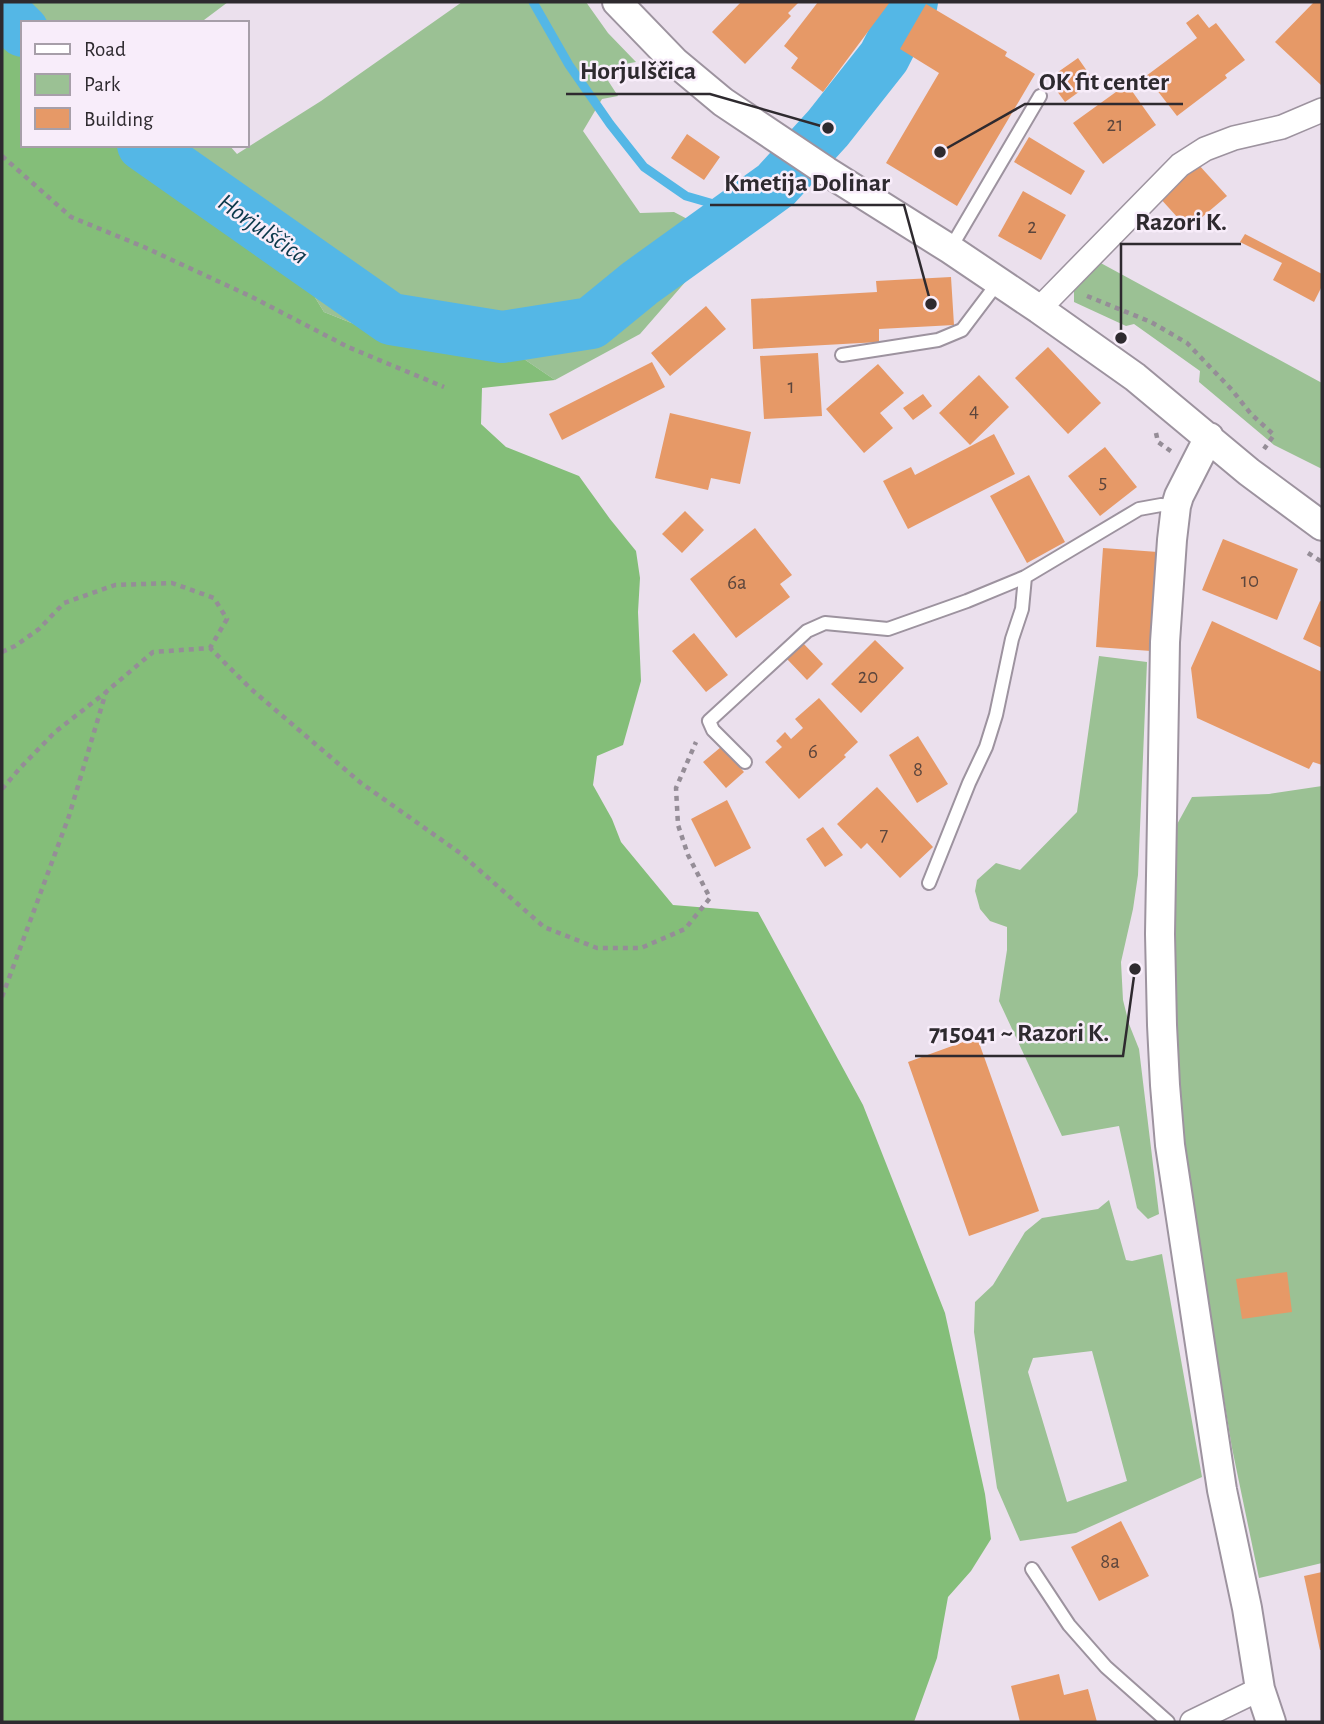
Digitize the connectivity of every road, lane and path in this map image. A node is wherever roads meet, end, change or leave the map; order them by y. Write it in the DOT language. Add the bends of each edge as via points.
graph roads {
  1 [pos="617,2"];
  2 [pos="1040,96"];
  3 [pos="1322,110"];
  4 [pos="2,156"];
  5 [pos="950,248"];
  6 [pos="999,281"];
  7 [pos="1062,285"];
  8 [pos="1039,309"];
  9 [pos="842,355"];
  10 [pos="444,387"];
  11 [pos="1209,437"];
  12 [pos="1249,472"];
  13 [pos="1176,506"];
  14 [pos="1322,526"];
  15 [pos="1025,577"];
  16 [pos="211,648"];
  17 [pos="2,652"];
  18 [pos="106,692"];
  19 [pos="709,721"];
  20 [pos="745,762"];
  21 [pos="2,789"];
  22 [pos="929,883"];
  23 [pos="2,997"];
  24 [pos="1032,1569"];
  25 [pos="1260,1689"];
  26 [pos="1168,1722"];
  27 [pos="1192,1722"];
  28 [pos="1271,1722"];
  1 -- 5 [label="street" via="675,62 723,102"];
  2 -- 5 [label="lane"];
  3 -- 7 [label="street" via="1205,149 1180,165"];
  4 -- 10 [label="path" via="71,217"];
  5 -- 6 [label="street"];
  6 -- 8 [label="street"];
  6 -- 9 [label="lane" via="962,330 939,340"];
  7 -- 8 [label="street"];
  7 -- 12 [label="path" via="1151,322 1187,343 1209,365 1273,435"];
  8 -- 11 [label="street"];
  11 -- 12 [label="street"];
  11 -- 13 [label="street"];
  12 -- 14 [label="street"];
  13 -- 15 [label="lane" via="1139,509"];
  13 -- 25 [label="street" via="1165,655 1160,934 1165,1085 1222,1490"];
  15 -- 19 [label="lane" via="888,629 825,623 807,631"];
  15 -- 22 [label="lane" via="1022,609 986,747"];
  16 -- 17 [label="path" via="227,620 214,598 172,583 115,585 64,603 39,629"];
  16 -- 18 [label="path" via="153,652"];
  16 -- 19 [label="path" via="251,689 361,783 460,853 544,928 597,948 641,948 685,929 710,898 678,825 676,788"];
  18 -- 21 [label="path" via="55,732"];
  18 -- 23 [label="path" via="69,816"];
  19 -- 20 [label="lane"];
  24 -- 26 [label="lane" via="1087,1646"];
  25 -- 27 [label="street"];
  25 -- 28 [label="street"];
}
